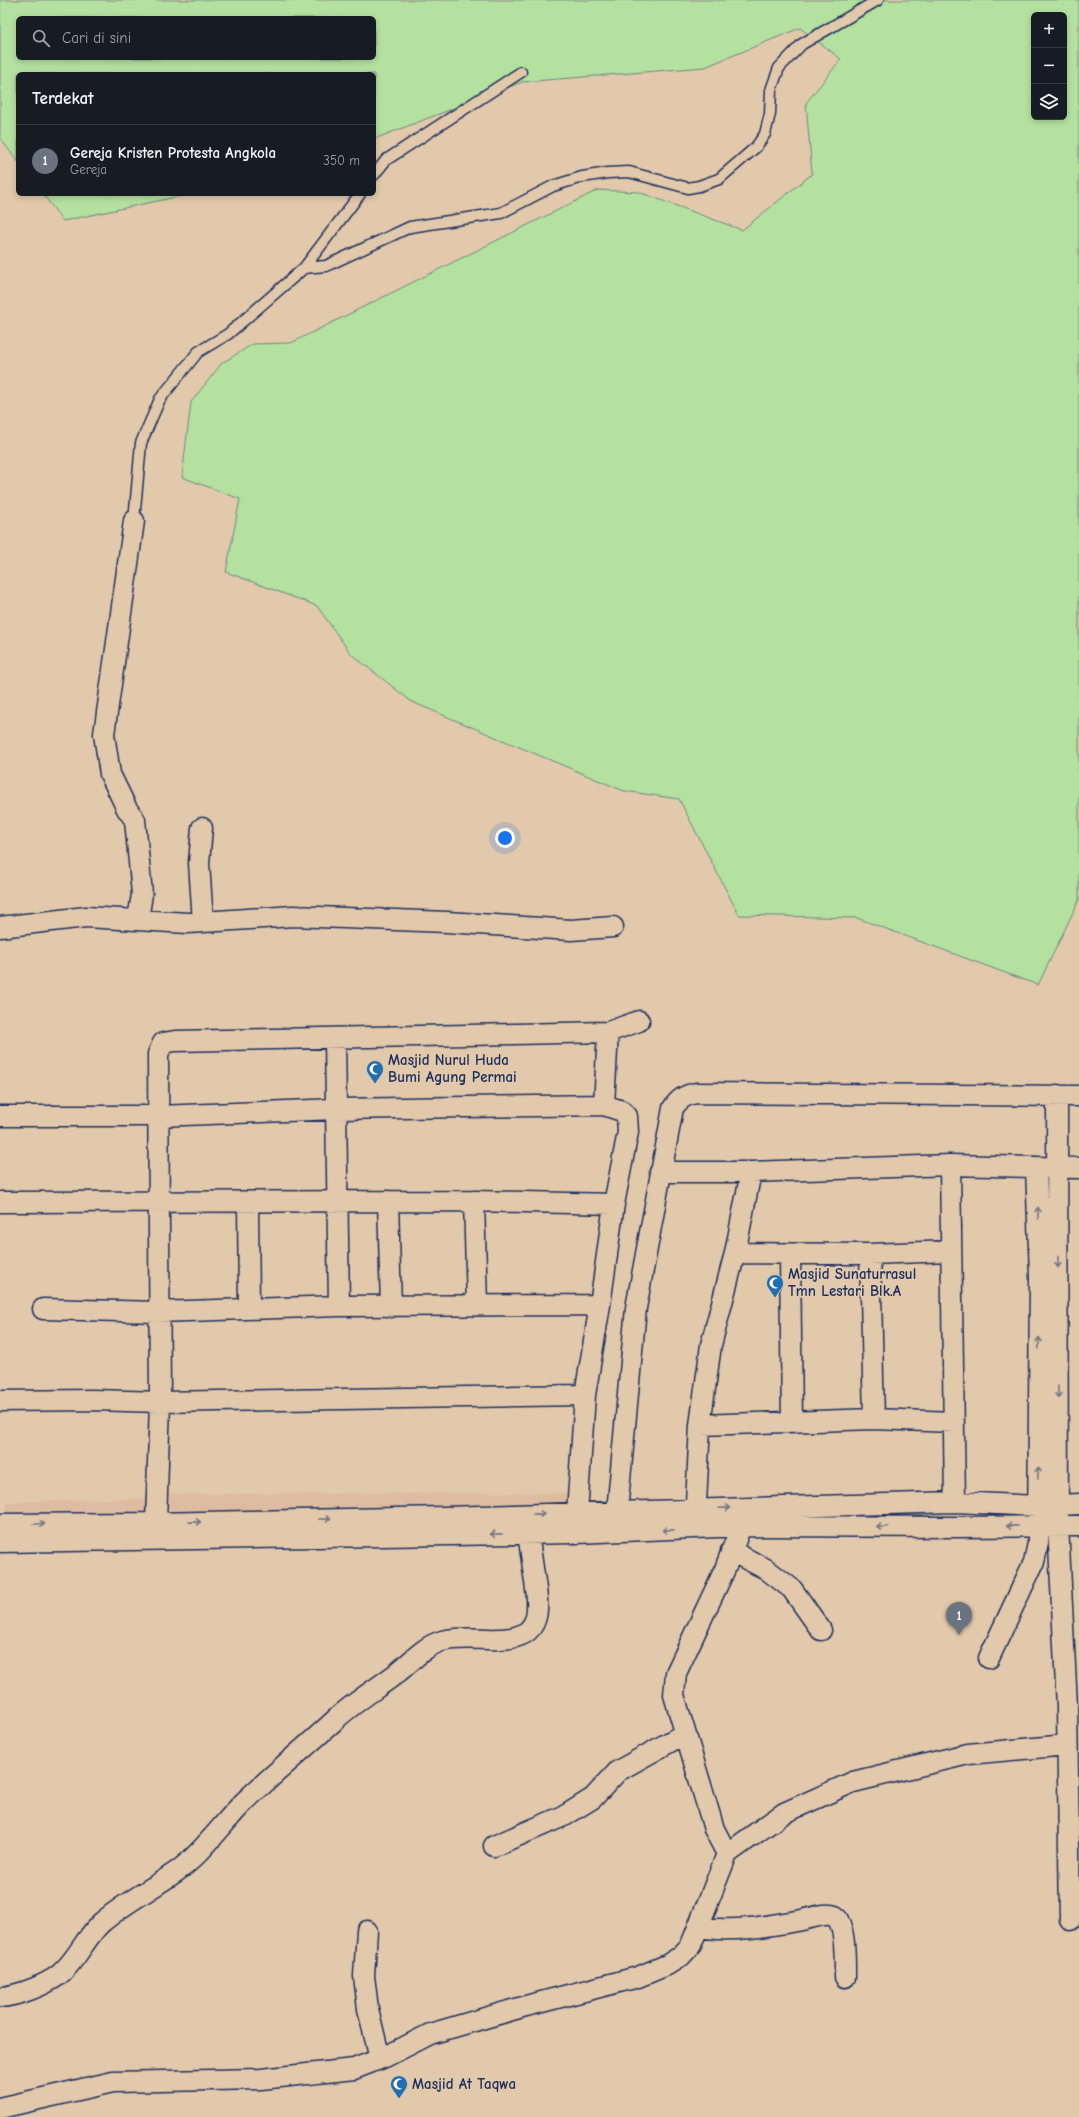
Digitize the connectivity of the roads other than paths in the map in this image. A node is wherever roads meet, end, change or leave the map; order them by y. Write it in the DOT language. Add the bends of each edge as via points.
graph roads {
  1 [pos="878,0"];
  2 [pos="521,72"];
  3 [pos="376,172"];
  4 [pos="358,196"];
  5 [pos="304,268"];
  6 [pos="134,521"];
  7 [pos="202,828"];
  8 [pos="138,920"];
  9 [pos="204,922"];
  10 [pos="614,926"];
  11 [pos="0,927"];
  12 [pos="639,1021"];
  13 [pos="608,1032"];
  14 [pos="335,1038"];
  15 [pos="1057,1095"];
  16 [pos="1079,1096"];
  17 [pos="604,1104"];
  18 [pos="337,1109"];
  19 [pos="0,1116"];
  20 [pos="158,1116"];
  21 [pos="950,1165"];
  22 [pos="1036,1167"];
  23 [pos="1058,1167"];
  24 [pos="1079,1168"];
  25 [pos="660,1172"];
  26 [pos="751,1172"];
  27 [pos="474,1200"];
  28 [pos="337,1201"];
  29 [pos="388,1201"];
  30 [pos="0,1202"];
  31 [pos="160,1202"];
  32 [pos="248,1203"];
  33 [pos="614,1204"];
  34 [pos="951,1251"];
  35 [pos="735,1253"];
  36 [pos="790,1254"];
  37 [pos="870,1254"];
  38 [pos="600,1305"];
  39 [pos="339,1306"];
  40 [pos="478,1306"];
  41 [pos="391,1307"];
  42 [pos="43,1309"];
  43 [pos="250,1309"];
  44 [pos="158,1312"];
  45 [pos="585,1395"];
  46 [pos="0,1401"];
  47 [pos="160,1402"];
  48 [pos="874,1419"];
  49 [pos="792,1422"];
  50 [pos="954,1422"];
  51 [pos="700,1426"];
  52 [pos="955,1502"];
  53 [pos="1059,1504"];
  54 [pos="1079,1504"];
  55 [pos="1037,1506"];
  56 [pos="696,1509"];
  57 [pos="617,1512"];
  58 [pos="577,1513"];
  59 [pos="156,1523"];
  60 [pos="0,1524"];
  61 [pos="1058,1525"];
  62 [pos="741,1526"];
  63 [pos="1037,1526"];
  64 [pos="1079,1526"];
  65 [pos="695,1529"];
  66 [pos="528,1533"];
  67 [pos="0,1542"];
  68 [pos="731,1551"];
  69 [pos="821,1630"];
  70 [pos="989,1658"];
  71 [pos="684,1734"];
  72 [pos="1073,1744"];
  73 [pos="494,1846"];
  74 [pos="727,1854"];
  75 [pos="1070,1920"];
  76 [pos="698,1927"];
  77 [pos="367,1932"];
  78 [pos="845,1977"];
  79 [pos="0,1997"];
  80 [pos="380,2059"];
  81 [pos="0,2108"];
  1 -- 5 [label="lane" via="802,44 779,68 771,90 770,114 765,134 756,147 719,179 688,188 629,172 582,177 553,186 501,213 410,227 326,266"];
  2 -- 3 [label="lane" via="386,160"];
  4 -- 5 [label="lane"];
  5 -- 6 [label="lane" via="228,334 198,352 160,399 141,443"];
  6 -- 8 [label="street" via="104,734 110,774 135,820 142,894"];
  7 -- 9 [label="street" via="199,863"];
  8 -- 9 [label="street"];
  8 -- 11 [label="street" via="86,917"];
  9 -- 10 [label="street" via="293,916 571,930"];
  12 -- 13 [label="street"];
  13 -- 14 [label="street"];
  13 -- 17 [label="street"];
  14 -- 18 [label="street"];
  14 -- 20 [label="street" via="166,1042 159,1047 158,1054"];
  15 -- 16 [label="street"];
  15 -- 23 [label="street"];
  15 -- 25 [label="street" via="690,1094 682,1096 673,1108"];
  17 -- 18 [label="street"];
  17 -- 33 [label="street" via="622,1111 627,1116 628,1132"];
  18 -- 20 [label="street"];
  18 -- 28 [label="street"];
  19 -- 20 [label="street"];
  20 -- 31 [label="street"];
  21 -- 22 [label="street"];
  21 -- 26 [label="street"];
  21 -- 34 [label="street"];
  22 -- 23 [label="street"];
  55 -- 22 [label="street, one-way" via="1040,1276"];
  23 -- 24 [label="street"];
  23 -- 53 [label="street, one-way"];
  25 -- 26 [label="street"];
  25 -- 57 [label="street" via="636,1308"];
  26 -- 35 [label="street"];
  27 -- 29 [label="street"];
  27 -- 33 [label="street"];
  27 -- 40 [label="street"];
  28 -- 29 [label="street"];
  28 -- 32 [label="street"];
  28 -- 39 [label="street"];
  29 -- 41 [label="street"];
  30 -- 31 [label="street"];
  31 -- 32 [label="street"];
  31 -- 44 [label="street"];
  32 -- 43 [label="street"];
  33 -- 38 [label="street"];
  34 -- 37 [label="street"];
  34 -- 50 [label="street"];
  35 -- 36 [label="street"];
  35 -- 51 [label="street" via="710,1345"];
  36 -- 37 [label="street"];
  36 -- 49 [label="street"];
  37 -- 48 [label="street"];
  38 -- 40 [label="street"];
  38 -- 45 [label="street"];
  39 -- 41 [label="street"];
  39 -- 43 [label="street"];
  40 -- 41 [label="street"];
  42 -- 44 [label="street"];
  43 -- 44 [label="street"];
  44 -- 47 [label="street"];
  45 -- 47 [label="street"];
  45 -- 58 [label="street"];
  46 -- 47 [label="street"];
  47 -- 59 [label="street"];
  48 -- 49 [label="street"];
  48 -- 50 [label="street"];
  49 -- 51 [label="street"];
  50 -- 52 [label="street"];
  51 -- 56 [label="street"];
  52 -- 55 [label="street"];
  56 -- 52 [label="street, one-way"];
  53 -- 54 [label="street"];
  53 -- 55 [label="street"];
  53 -- 61 [label="street"];
  55 -- 63 [label="street"];
  56 -- 57 [label="street"];
  56 -- 65 [label="street"];
  57 -- 58 [label="street"];
  59 -- 58 [label="street, one-way"];
  60 -- 59 [label="street, one-way"];
  61 -- 63 [label="street"];
  61 -- 64 [label="street"];
  61 -- 72 [label="street"];
  63 -- 62 [label="street, one-way"];
  62 -- 65 [label="street"];
  62 -- 68 [label="street"];
  63 -- 70 [label="street" via="1038,1543 1034,1562"];
  65 -- 66 [label="street, one-way"];
  66 -- 67 [label="street, one-way"];
  66 -- 79 [label="street" via="539,1605 530,1628 518,1637 502,1640 453,1639 428,1647 394,1676 368,1692 341,1714 244,1802 181,1868 127,1903 99,1925 60,1974 31,1990"];
  68 -- 69 [label="street" via="792,1588"];
  68 -- 71 [label="street" via="676,1673 674,1695"];
  71 -- 73 [label="street" via="618,1771 593,1798 566,1815"];
  71 -- 74 [label="street" via="714,1829"];
  72 -- 74 [label="street" via="968,1754 853,1782 784,1813"];
  72 -- 75 [label="street"];
  74 -- 76 [label="street"];
  76 -- 78 [label="street" via="716,1930 802,1920 827,1914 835,1916 841,1924"];
  76 -- 80 [label="street" via="691,1945 681,1956 667,1965 638,1977 430,2034"];
  77 -- 80 [label="street" via="364,1976 368,2010"];
  80 -- 81 [label="street" via="354,2069 262,2079 113,2082"];
}
